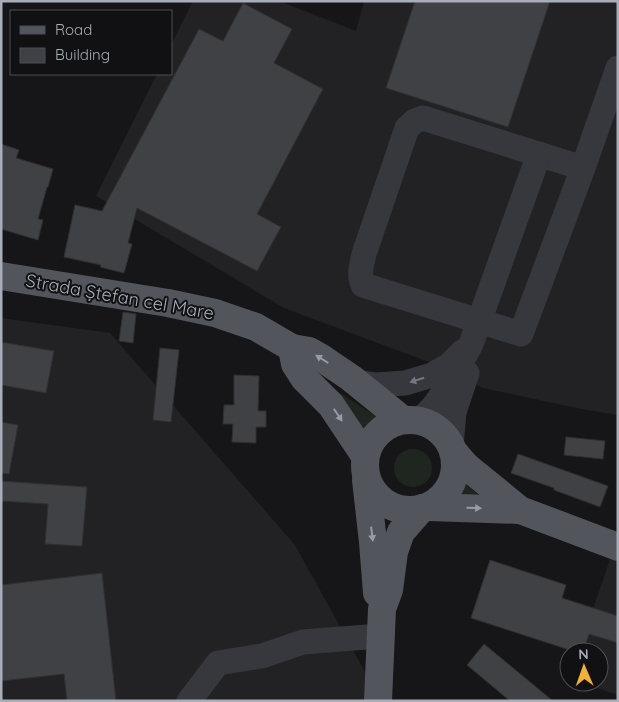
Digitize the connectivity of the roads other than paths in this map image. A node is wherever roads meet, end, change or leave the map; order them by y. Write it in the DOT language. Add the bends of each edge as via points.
graph roads {
  1 [pos="618,68"];
  2 [pos="539,154"];
  3 [pos="583,168"];
  4 [pos="1,276"];
  5 [pos="475,333"];
  6 [pos="292,348"];
  7 [pos="356,382"];
  8 [pos="411,420"];
  9 [pos="452,449"];
  10 [pos="365,462"];
  11 [pos="425,508"];
  12 [pos="520,510"];
  13 [pos="618,547"];
  14 [pos="382,609"];
  15 [pos="380,636"];
  16 [pos="189,701"];
  17 [pos="378,701"];
  1 -- 3 [label="lane"];
  2 -- 3 [label="lane"];
  2 -- 5 [label="lane"];
  2 -- 5 [label="lane" via="424,118 415,120 406,128 364,254 361,282"];
  3 -- 5 [label="lane" via="521,334"];
  4 -- 6 [label="main road, Strada Ștefan cel Mare" via="215,313 256,327"];
  5 -- 7 [label="lane, one-way" via="448,366 432,375 405,384"];
  5 -- 8 [label="lane" via="454,376 433,407"];
  5 -- 9 [label="lane" via="470,364 454,412"];
  7 -- 6 [label="main road, Strada Ștefan cel Mare, one-way" via="308,351"];
  6 -- 10 [label="main road, Strada Ștefan cel Mare, one-way" via="295,364 331,405"];
  7 -- 8 [label="main road, Strada Ștefan cel Mare"];
  8 -- 9 [label="main road, Strada Ștefan cel Mare" via="428,424 441,432"];
  8 -- 10 [label="main road" via="395,422 381,430 371,441"];
  9 -- 11 [label="main road" via="456,463 454,479 436,502"];
  9 -- 12 [label="main road, Strada Ștefan cel Mare" via="466,466"];
  10 -- 11 [label="main road, Strada Ștefan cel Mare" via="368,483 378,498 391,506 413,511"];
  10 -- 14 [label="main road, one-way"];
  11 -- 12 [label="main road, Strada Ștefan cel Mare, one-way"];
  11 -- 14 [label="main road" via="401,532"];
  12 -- 13 [label="main road, Strada Ștefan cel Mare"];
  14 -- 15 [label="main road"];
  15 -- 16 [label="lane" via="303,642 262,656 218,664"];
  15 -- 17 [label="main road"];
}
